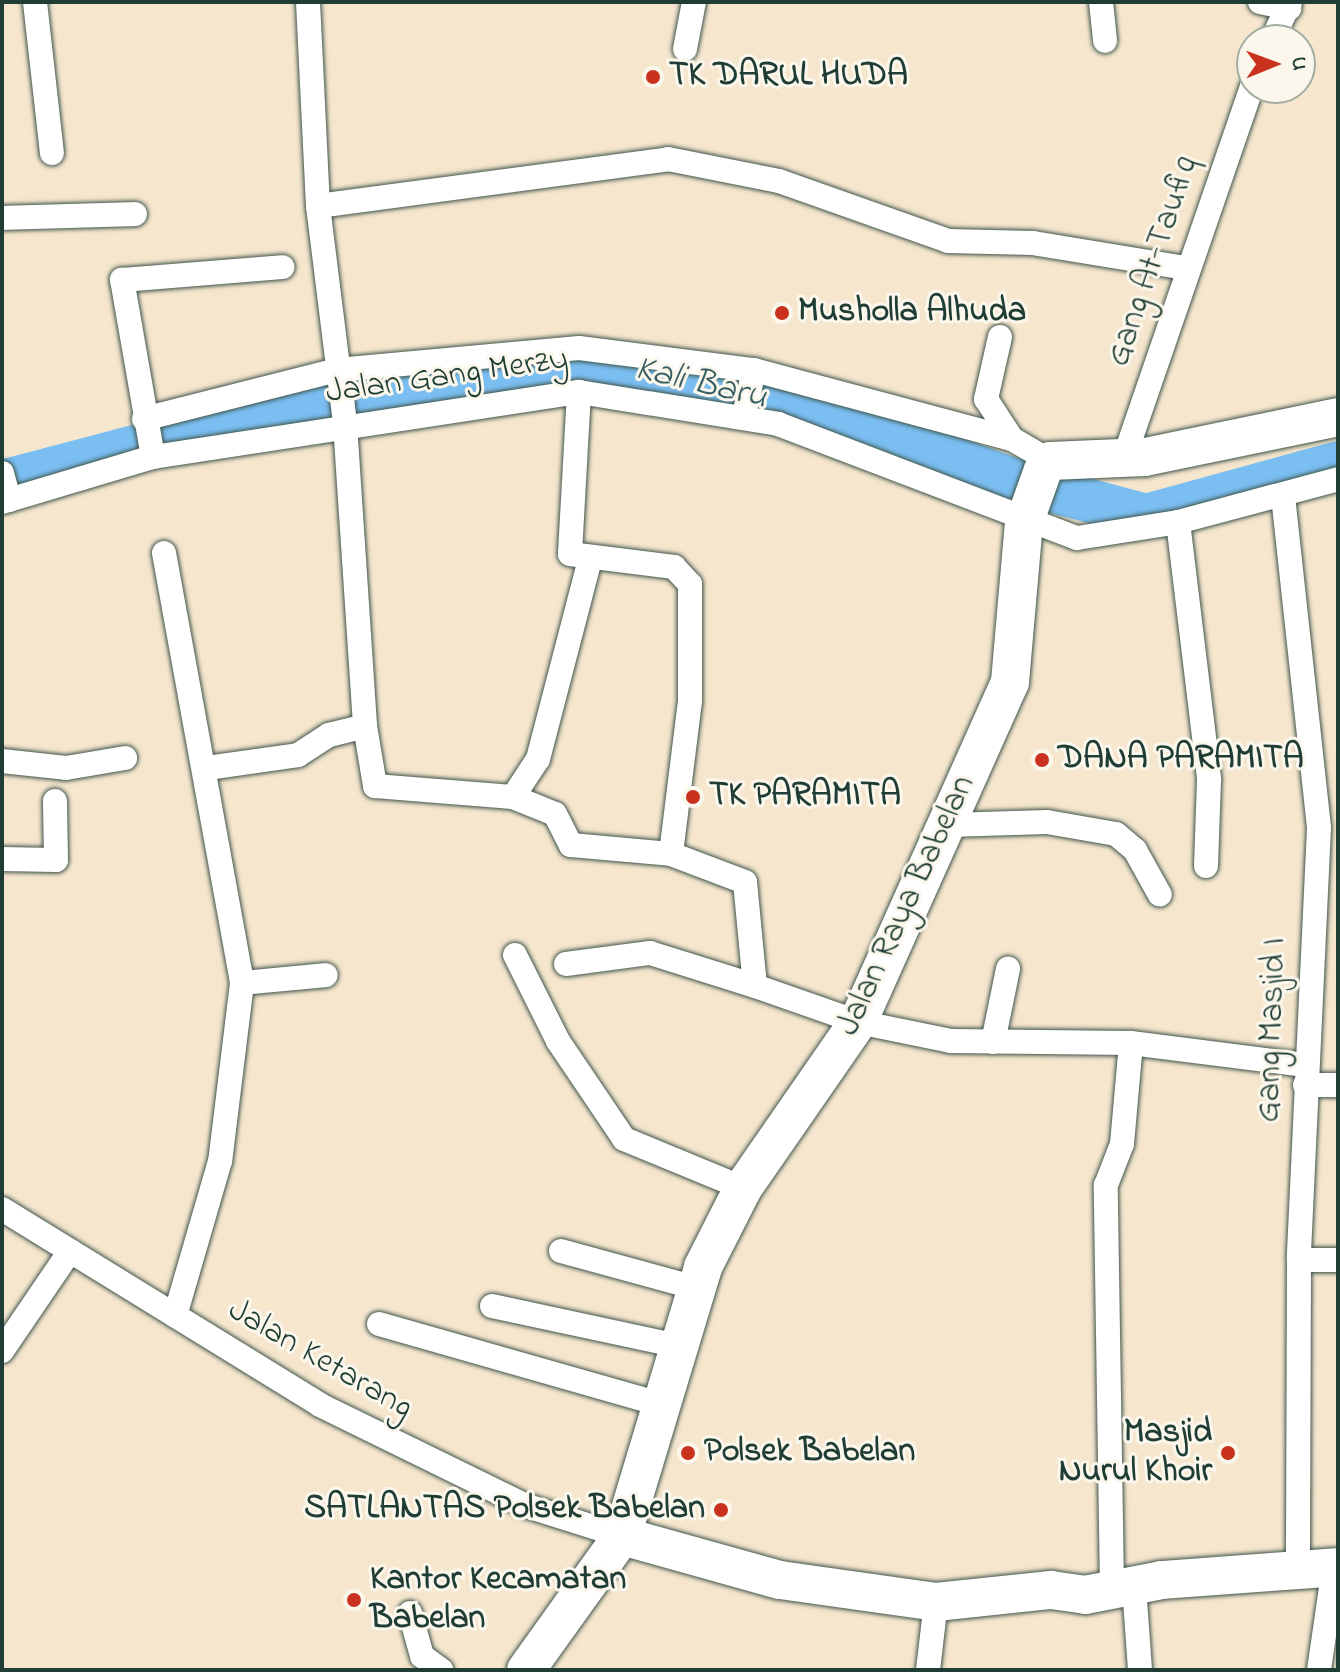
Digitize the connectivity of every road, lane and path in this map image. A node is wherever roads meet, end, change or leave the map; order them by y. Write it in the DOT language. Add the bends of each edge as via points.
graph roads {
  1 [pos="35,2"];
  2 [pos="308,2"];
  3 [pos="694,2"];
  4 [pos="1101,2"];
  5 [pos="1260,2"];
  6 [pos="1290,5"];
  7 [pos="1280,24"];
  8 [pos="1105,41"];
  9 [pos="685,49"];
  10 [pos="1245,104"];
  11 [pos="52,153"];
  12 [pos="318,206"];
  13 [pos="135,214"];
  14 [pos="2,218"];
  15 [pos="282,267"];
  16 [pos="1186,268"];
  17 [pos="1000,337"];
  18 [pos="579,392"];
  19 [pos="749,394"];
  20 [pos="341,396"];
  21 [pos="1338,417"];
  22 [pos="148,438"];
  23 [pos="1012,439"];
  24 [pos="1123,461"];
  25 [pos="1338,479"];
  26 [pos="1036,489"];
  27 [pos="5,491"];
  28 [pos="1283,496"];
  29 [pos="1178,522"];
  30 [pos="164,553"];
  31 [pos="590,559"];
  32 [pos="365,726"];
  33 [pos="125,758"];
  34 [pos="3,767"];
  35 [pos="207,768"];
  36 [pos="513,797"];
  37 [pos="55,801"];
  38 [pos="948,825"];
  39 [pos="671,854"];
  40 [pos="2,859"];
  41 [pos="1206,866"];
  42 [pos="1160,895"];
  43 [pos="515,955"];
  44 [pos="566,964"];
  45 [pos="1008,969"];
  46 [pos="326,975"];
  47 [pos="242,983"];
  48 [pos="755,986"];
  49 [pos="858,1022"];
  50 [pos="993,1042"];
  51 [pos="1131,1043"];
  52 [pos="1305,1075"];
  53 [pos="1338,1085"];
  54 [pos="743,1188"];
  55 [pos="2,1209"];
  56 [pos="70,1251"];
  57 [pos="561,1251"];
  58 [pos="1299,1260"];
  59 [pos="1338,1260"];
  60 [pos="700,1289"];
  61 [pos="492,1306"];
  62 [pos="175,1316"];
  63 [pos="379,1324"];
  64 [pos="683,1347"];
  65 [pos="2,1351"];
  66 [pos="664,1405"];
  67 [pos="622,1536"];
  68 [pos="1323,1568"];
  69 [pos="1123,1587"];
  70 [pos="936,1602"];
  71 [pos="410,1613"];
  72 [pos="441,1670"];
  73 [pos="526,1670"];
  74 [pos="928,1670"];
  75 [pos="1140,1670"];
  76 [pos="1319,1670"];
  1 -- 11 [label="street"];
  2 -- 12 [label="street"];
  3 -- 9 [label="street"];
  4 -- 8 [label="street"];
  5 -- 6 [label="street"];
  6 -- 7 [label="street"];
  10 -- 16 [label="street, Gang At-Taufiq"];
  12 -- 16 [label="street" via="668,159 779,181 948,241 1033,243"];
  12 -- 20 [label="street"];
  13 -- 14 [label="street"];
  15 -- 22 [label="street" via="122,280"];
  16 -- 24 [label="street, Gang At-Taufiq"];
  17 -- 23 [label="street" via="986,399"];
  18 -- 19 [label="street, Jalan Gang Merzy"];
  18 -- 20 [label="street, Jalan Gang Merzy"];
  18 -- 31 [label="street" via="569,546 574,558"];
  19 -- 20 [label="street" via="621,348"];
  19 -- 23 [label="street"];
  19 -- 26 [label="street, Jalan Gang Merzy"];
  20 -- 22 [label="street, Jalan Gang Merzy"];
  20 -- 22 [label="street"];
  20 -- 32 [label="street"];
  21 -- 24 [label="main road"];
  22 -- 27 [label="street, Jalan Gang Merzy"];
  23 -- 26 [label="street"];
  24 -- 26 [label="main road"];
  25 -- 28 [label="street"];
  26 -- 29 [label="street" via="1104,539"];
  26 -- 38 [label="main road, Jalan Raya Babelan" via="1010,682"];
  28 -- 29 [label="street"];
  28 -- 52 [label="street, Gang Masjid I" via="1319,828"];
  29 -- 41 [label="street" via="1209,780"];
  30 -- 35 [label="street"];
  31 -- 36 [label="street" via="538,759"];
  31 -- 39 [label="street" via="674,567 690,584 690,701"];
  32 -- 35 [label="street" via="329,735 298,755"];
  32 -- 36 [label="street" via="375,786"];
  33 -- 34 [label="street" via="66,768"];
  35 -- 47 [label="street"];
  36 -- 39 [label="street" via="555,814 571,845"];
  37 -- 40 [label="street" via="56,860"];
  38 -- 42 [label="street" via="1047,822 1116,834 1135,850"];
  38 -- 49 [label="main road, Jalan Raya Babelan"];
  39 -- 48 [label="street" via="745,882"];
  43 -- 54 [label="street" via="558,1041 624,1139"];
  44 -- 48 [label="street" via="650,953"];
  45 -- 50 [label="street"];
  46 -- 47 [label="street"];
  47 -- 62 [label="street" via="220,1161"];
  48 -- 49 [label="street"];
  49 -- 50 [label="street"];
  49 -- 54 [label="main road, Jalan Raya Babelan"];
  50 -- 51 [label="street"];
  51 -- 52 [label="street"];
  51 -- 69 [label="street" via="1122,1144 1106,1185"];
  52 -- 53 [label="street"];
  52 -- 58 [label="street, Gang Masjid I"];
  54 -- 60 [label="main road, Jalan Raya Babelan"];
  55 -- 56 [label="street, Jalan Ketarang"];
  56 -- 62 [label="street, Jalan Ketarang"];
  56 -- 65 [label="street"];
  57 -- 60 [label="street"];
  58 -- 59 [label="street"];
  58 -- 68 [label="street, Gang Masjid I"];
  60 -- 64 [label="main road, Jalan Raya Babelan"];
  61 -- 64 [label="street"];
  62 -- 67 [label="street, Jalan Ketarang" via="411,1451 524,1505"];
  63 -- 66 [label="street"];
  64 -- 66 [label="main road, Jalan Raya Babelan"];
  66 -- 67 [label="main road, Jalan Raya Babelan"];
  67 -- 70 [label="main road" via="780,1580"];
  67 -- 73 [label="main road, Jalan Raya Babelan"];
  68 -- 69 [label="main road"];
  68 -- 76 [label="street, Gang Masjid I"];
  69 -- 70 [label="main road"];
  69 -- 75 [label="street"];
  70 -- 74 [label="street"];
  71 -- 72 [label="street" via="422,1656"];
}
